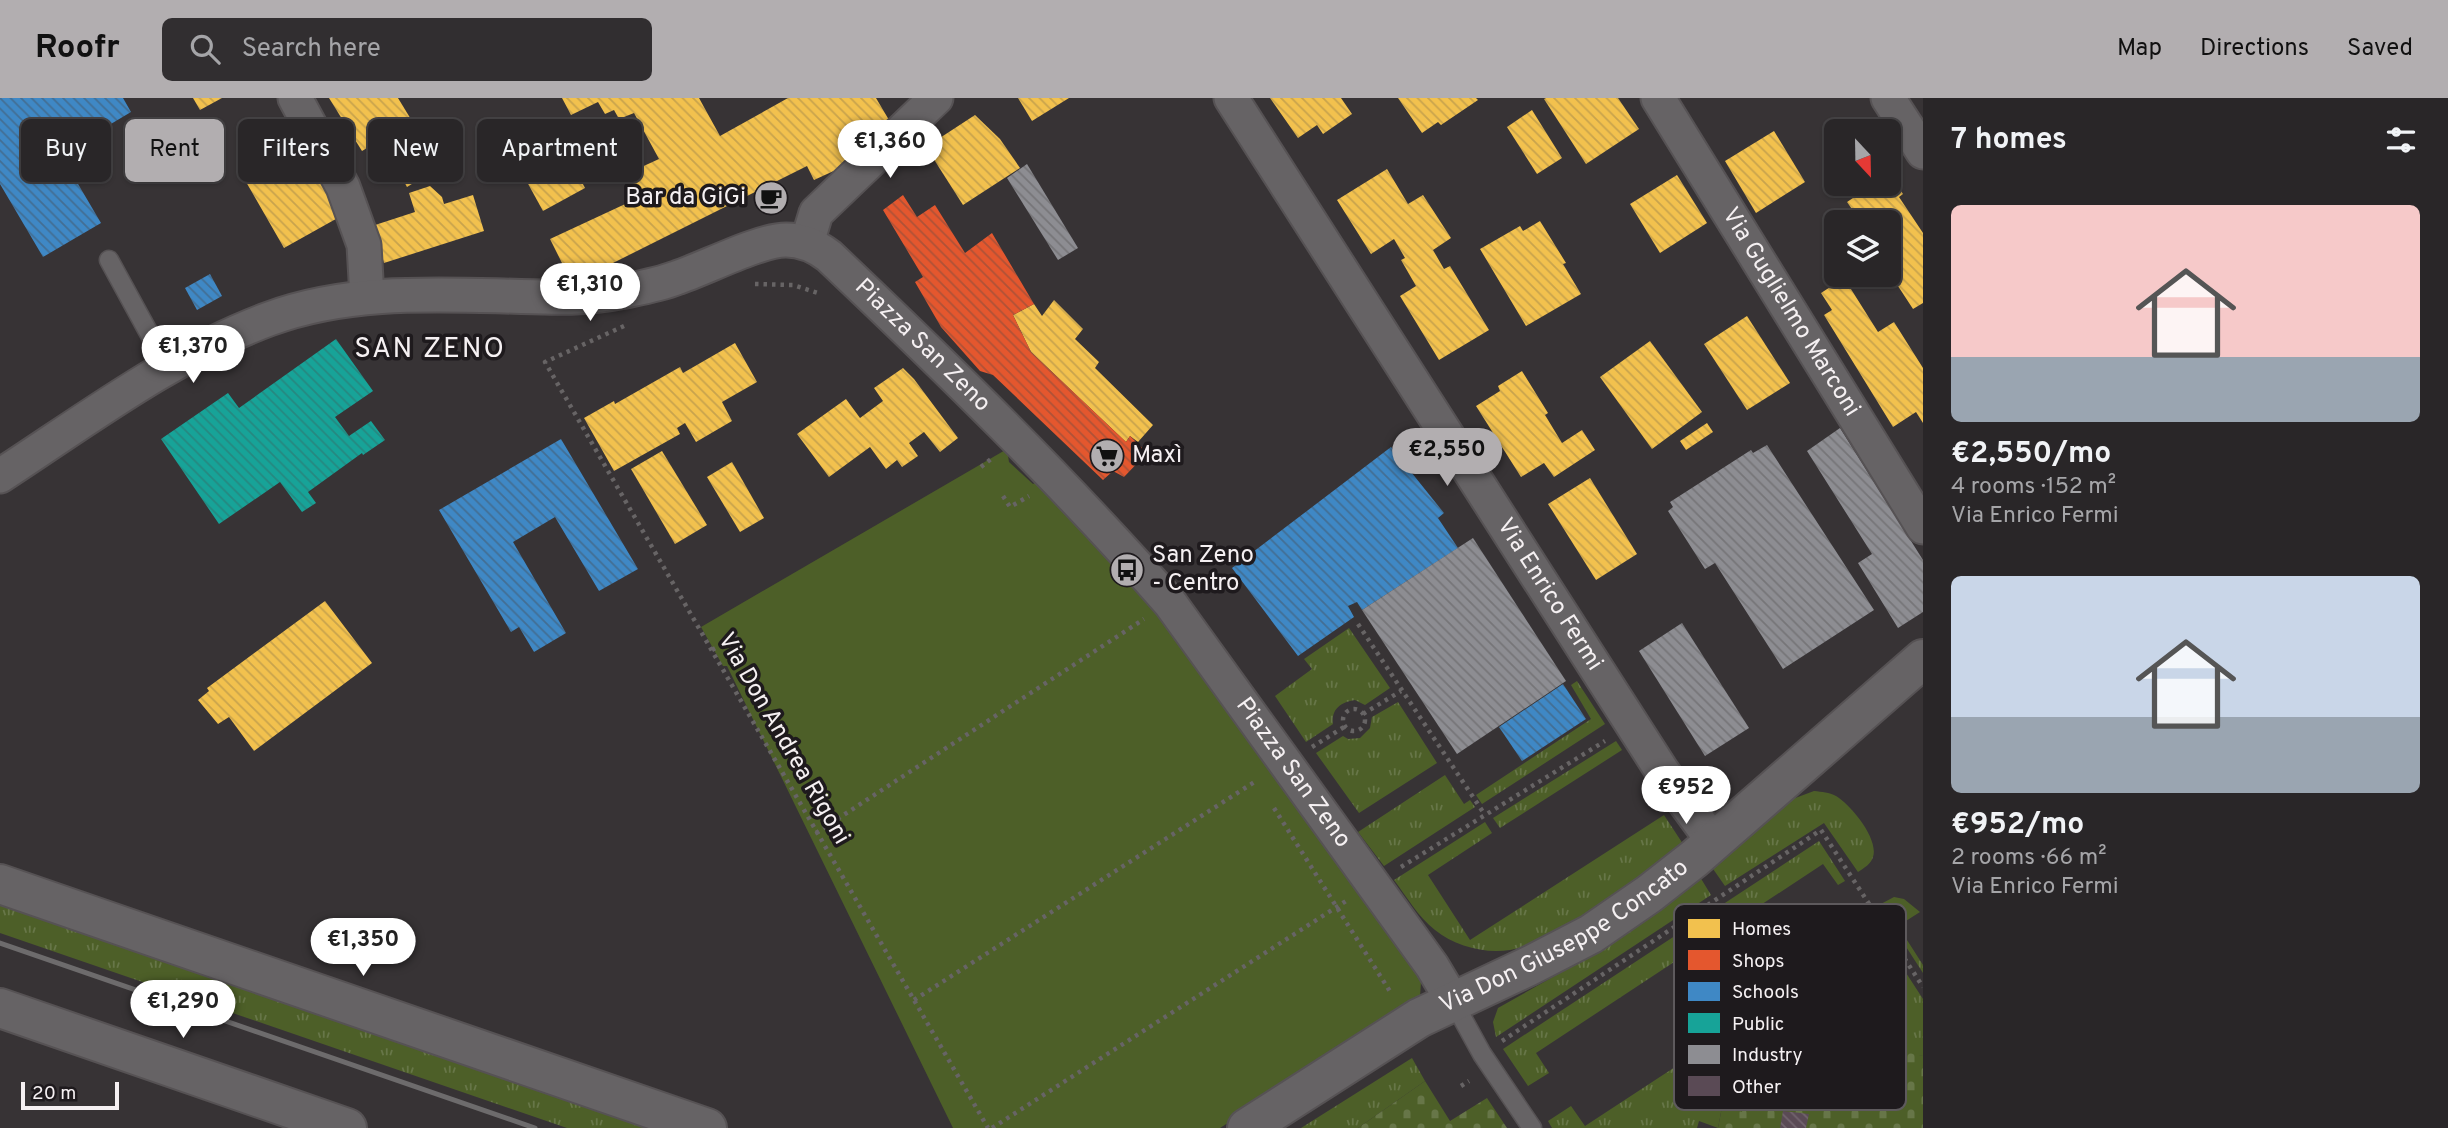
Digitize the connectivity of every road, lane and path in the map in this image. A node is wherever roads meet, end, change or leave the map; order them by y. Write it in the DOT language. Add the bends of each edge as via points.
graph roads {
  1 [pos="295,98"];
  2 [pos="936,98"];
  3 [pos="1231,98"];
  4 [pos="1658,98"];
  5 [pos="1888,98"];
  6 [pos="1923,152"];
  7 [pos="807,243"];
  8 [pos="109,260"];
  9 [pos="748,284"];
  10 [pos="825,296"];
  11 [pos="367,297"];
  12 [pos="628,324"];
  13 [pos="168,368"];
  14 [pos="993,451"];
  15 [pos="981,467"];
  16 [pos="10,470"];
  17 [pos="1037,491"];
  18 [pos="1003,496"];
  19 [pos="1923,527"];
  20 [pos="1170,603"];
  21 [pos="1358,624"];
  22 [pos="742,634"];
  23 [pos="712,650"];
  24 [pos="1923,659"];
  25 [pos="1401,690"];
  26 [pos="1363,714"];
  27 [pos="1632,723"];
  28 [pos="1344,727"];
  29 [pos="1306,750"];
  30 [pos="1249,770"];
  31 [pos="1271,804"];
  32 [pos="1485,815"];
  33 [pos="816,833"];
  34 [pos="1713,841"];
  35 [pos="0,884"];
  36 [pos="1374,885"];
  37 [pos="1709,904"];
  38 [pos="1869,904"];
  39 [pos="1337,907"];
  40 [pos="1674,927"];
  41 [pos="1906,961"];
  42 [pos="1923,987"];
  43 [pos="914,1000"];
  44 [pos="1454,1003"];
  45 [pos="0,1008"];
  46 [pos="1419,1018"];
  47 [pos="1482,1054"];
  48 [pos="1469,1081"];
  49 [pos="1461,1086"];
  50 [pos="347,1128"];
  51 [pos="707,1128"];
  52 [pos="990,1128"];
  53 [pos="1247,1128"];
  54 [pos="1532,1128"];
  1 -- 11 [label="street" via="343,187 363,245"];
  2 -- 7 [label="street" via="816,213"];
  3 -- 27 [label="street, Via Enrico Fermi"];
  4 -- 19 [label="street, Via Guglielmo Marconi"];
  5 -- 6 [label="street"];
  7 -- 11 [label="street" via="774,241 674,279 603,296"];
  7 -- 20 [label="street, Piazza San Zeno" via="829,256 975,397"];
  8 -- 13 [label="lane"];
  9 -- 10 [label="path" via="793,285"];
  11 -- 13 [label="street" via="310,306 269,319"];
  12 -- 23 [label="path, Via Don Andrea Rigoni" via="545,362"];
  13 -- 16 [label="street"];
  14 -- 15 [label="path" via="993,457"];
  17 -- 18 [label="path" via="1010,507"];
  20 -- 33 [label="path"];
  20 -- 36 [label="street, Piazza San Zeno"];
  21 -- 25 [label="path"];
  22 -- 23 [label="path"];
  23 -- 33 [label="path, Via Don Andrea Rigoni"];
  24 -- 34 [label="street, Via Don Giuseppe Concato"];
  25 -- 26 [label="path"];
  25 -- 32 [label="path"];
  26 -- 28 [label="path" via="1348,711 1342,720"];
  26 -- 28 [label="path" via="1365,723 1360,730 1350,732"];
  27 -- 32 [label="path"];
  27 -- 34 [label="street, Via Enrico Fermi"];
  28 -- 29 [label="path"];
  30 -- 43 [label="path" via="1256,781"];
  31 -- 39 [label="path"];
  32 -- 36 [label="path"];
  33 -- 43 [label="path, Via Don Andrea Rigoni"];
  34 -- 44 [label="street, Via Don Giuseppe Concato" via="1591,934"];
  35 -- 51 [label="street"];
  36 -- 39 [label="path"];
  36 -- 44 [label="street, Piazza San Zeno"];
  37 -- 38 [label="path" via="1821,830"];
  39 -- 46 [label="path" via="1396,1000"];
  39 -- 52 [label="path"];
  40 -- 47 [label="path"];
  41 -- 42 [label="path"];
  43 -- 52 [label="path, Via Don Andrea Rigoni"];
  44 -- 46 [label="street, Via Don Giuseppe Concato"];
  44 -- 47 [label="lane, Piazza San Zeno"];
  45 -- 50 [label="street"];
  46 -- 53 [label="street, Via Don Giuseppe Concato"];
  47 -- 54 [label="lane, Piazza San Zeno"];
  48 -- 49 [label="path"];
}
